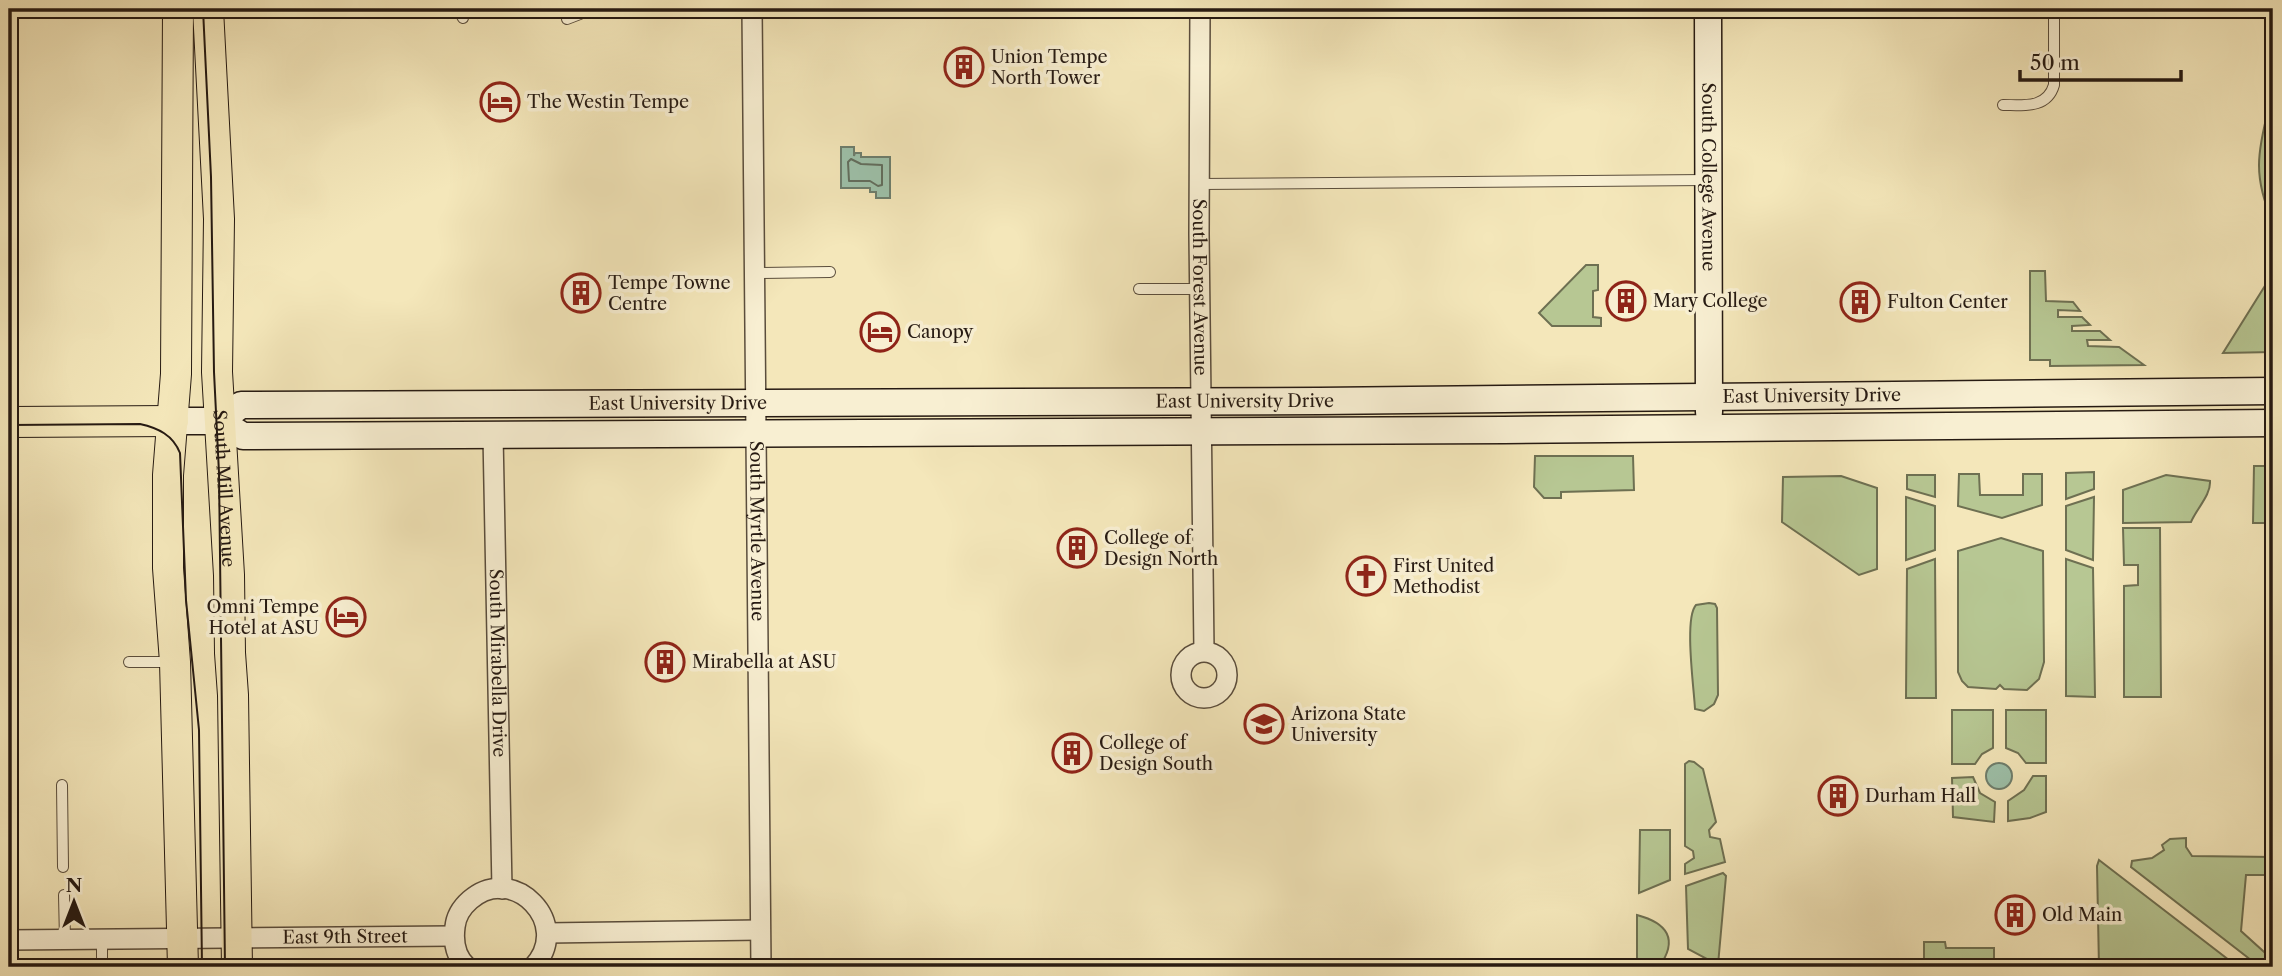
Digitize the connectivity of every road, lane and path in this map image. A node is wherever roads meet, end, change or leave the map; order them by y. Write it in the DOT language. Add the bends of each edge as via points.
graph roads {
  1 [pos="178,9"];
  2 [pos="208,9"];
  3 [pos="752,9"];
  4 [pos="1200,9"];
  5 [pos="1708,9"];
  6 [pos="2054,9"];
  7 [pos="587,12"];
  8 [pos="567,19"];
  9 [pos="2003,105"];
  10 [pos="1709,180"];
  11 [pos="1200,184"];
  12 [pos="831,272"];
  13 [pos="754,273"];
  14 [pos="1139,289"];
  15 [pos="1200,289"];
  16 [pos="2273,391"];
  17 [pos="2002,394"];
  18 [pos="1709,397"];
  19 [pos="1201,401"];
  20 [pos="754,402"];
  21 [pos="173,421"];
  22 [pos="219,421"];
  23 [pos="9,422"];
  24 [pos="2273,423"];
  25 [pos="2004,425"];
  26 [pos="1709,428"];
  27 [pos="1201,431"];
  28 [pos="754,434"];
  29 [pos="493,435"];
  30 [pos="1204,651"];
  31 [pos="129,662"];
  32 [pos="175,662"];
  33 [pos="9,688"];
  34 [pos="62,785"];
  35 [pos="64,867"];
  36 [pos="502,889"];
  37 [pos="64,895"];
  38 [pos="760,930"];
  39 [pos="547,933"];
  40 [pos="453,936"];
  41 [pos="65,939"];
  42 [pos="102,939"];
  43 [pos="10,940"];
  44 [pos="183,953"];
  45 [pos="236,953"];
  46 [pos="12,967"];
  47 [pos="102,967"];
  48 [pos="467,967"];
  49 [pos="533,967"];
  50 [pos="761,967"];
  1 -- 21 [label="main road"];
  2 -- 22 [label="main road, South Mill Avenue" via="219,219"];
  3 -- 13 [label="street, South Myrtle Avenue"];
  4 -- 11 [label="street, South Forest Avenue"];
  5 -- 10 [label="main road, South College Avenue"];
  6 -- 9 [label="lane" via="2051,93 2034,104"];
  7 -- 8 [label="lane"];
  10 -- 11 [label="lane"];
  10 -- 18 [label="main road, South College Avenue"];
  11 -- 15 [label="street, South Forest Avenue"];
  12 -- 13 [label="lane"];
  13 -- 20 [label="street, South Myrtle Avenue"];
  14 -- 15 [label="lane"];
  15 -- 19 [label="street, South Forest Avenue"];
  16 -- 17 [label="main road, East University Drive"];
  17 -- 18 [label="main road, East University Drive"];
  17 -- 25 [label="main road"];
  18 -- 19 [label="main road, East University Drive"];
  18 -- 26 [label="main road, South College Avenue"];
  19 -- 20 [label="main road, East University Drive"];
  19 -- 27 [label="street, South Forest Avenue"];
  20 -- 22 [label="main road, East University Drive" via="242,405"];
  20 -- 28 [label="street, South Myrtle Avenue"];
  21 -- 22 [label="main road, East University Drive"];
  21 -- 23 [label="main road"];
  21 -- 32 [label="main road" via="168,568"];
  22 -- 29 [label="main road, East University Drive" via="243,436"];
  22 -- 45 [label="main road, South Mill Avenue" via="233,695"];
  24 -- 25 [label="main road, East University Drive"];
  25 -- 26 [label="main road, East University Drive"];
  26 -- 27 [label="main road, East University Drive"];
  27 -- 28 [label="main road, East University Drive"];
  27 -- 30 [label="street, South Forest Avenue"];
  28 -- 29 [label="main road, East University Drive"];
  28 -- 38 [label="street, South Myrtle Avenue"];
  29 -- 36 [label="street, South Mirabella Drive"];
  31 -- 32 [label="lane"];
  32 -- 44 [label="main road"];
  33 -- 43 [label="lane"];
  34 -- 35 [label="lane"];
  36 -- 39 [label="street" via="516,891 538,907"];
  36 -- 40 [label="street" via="487,890 468,902"];
  37 -- 41 [label="lane"];
  38 -- 39 [label="street"];
  38 -- 50 [label="street, South Myrtle Avenue"];
  39 -- 49 [label="street" via="546,947"];
  40 -- 45 [label="street, East 9th Street"];
  40 -- 48 [label="street"];
  41 -- 42 [label="street, East 9th Street"];
  41 -- 43 [label="street, East 9th Street"];
  42 -- 44 [label="street, East 9th Street"];
  42 -- 47 [label="lane"];
  43 -- 46 [label="lane"];
  44 -- 45 [label="street, East 9th Street"];
}
